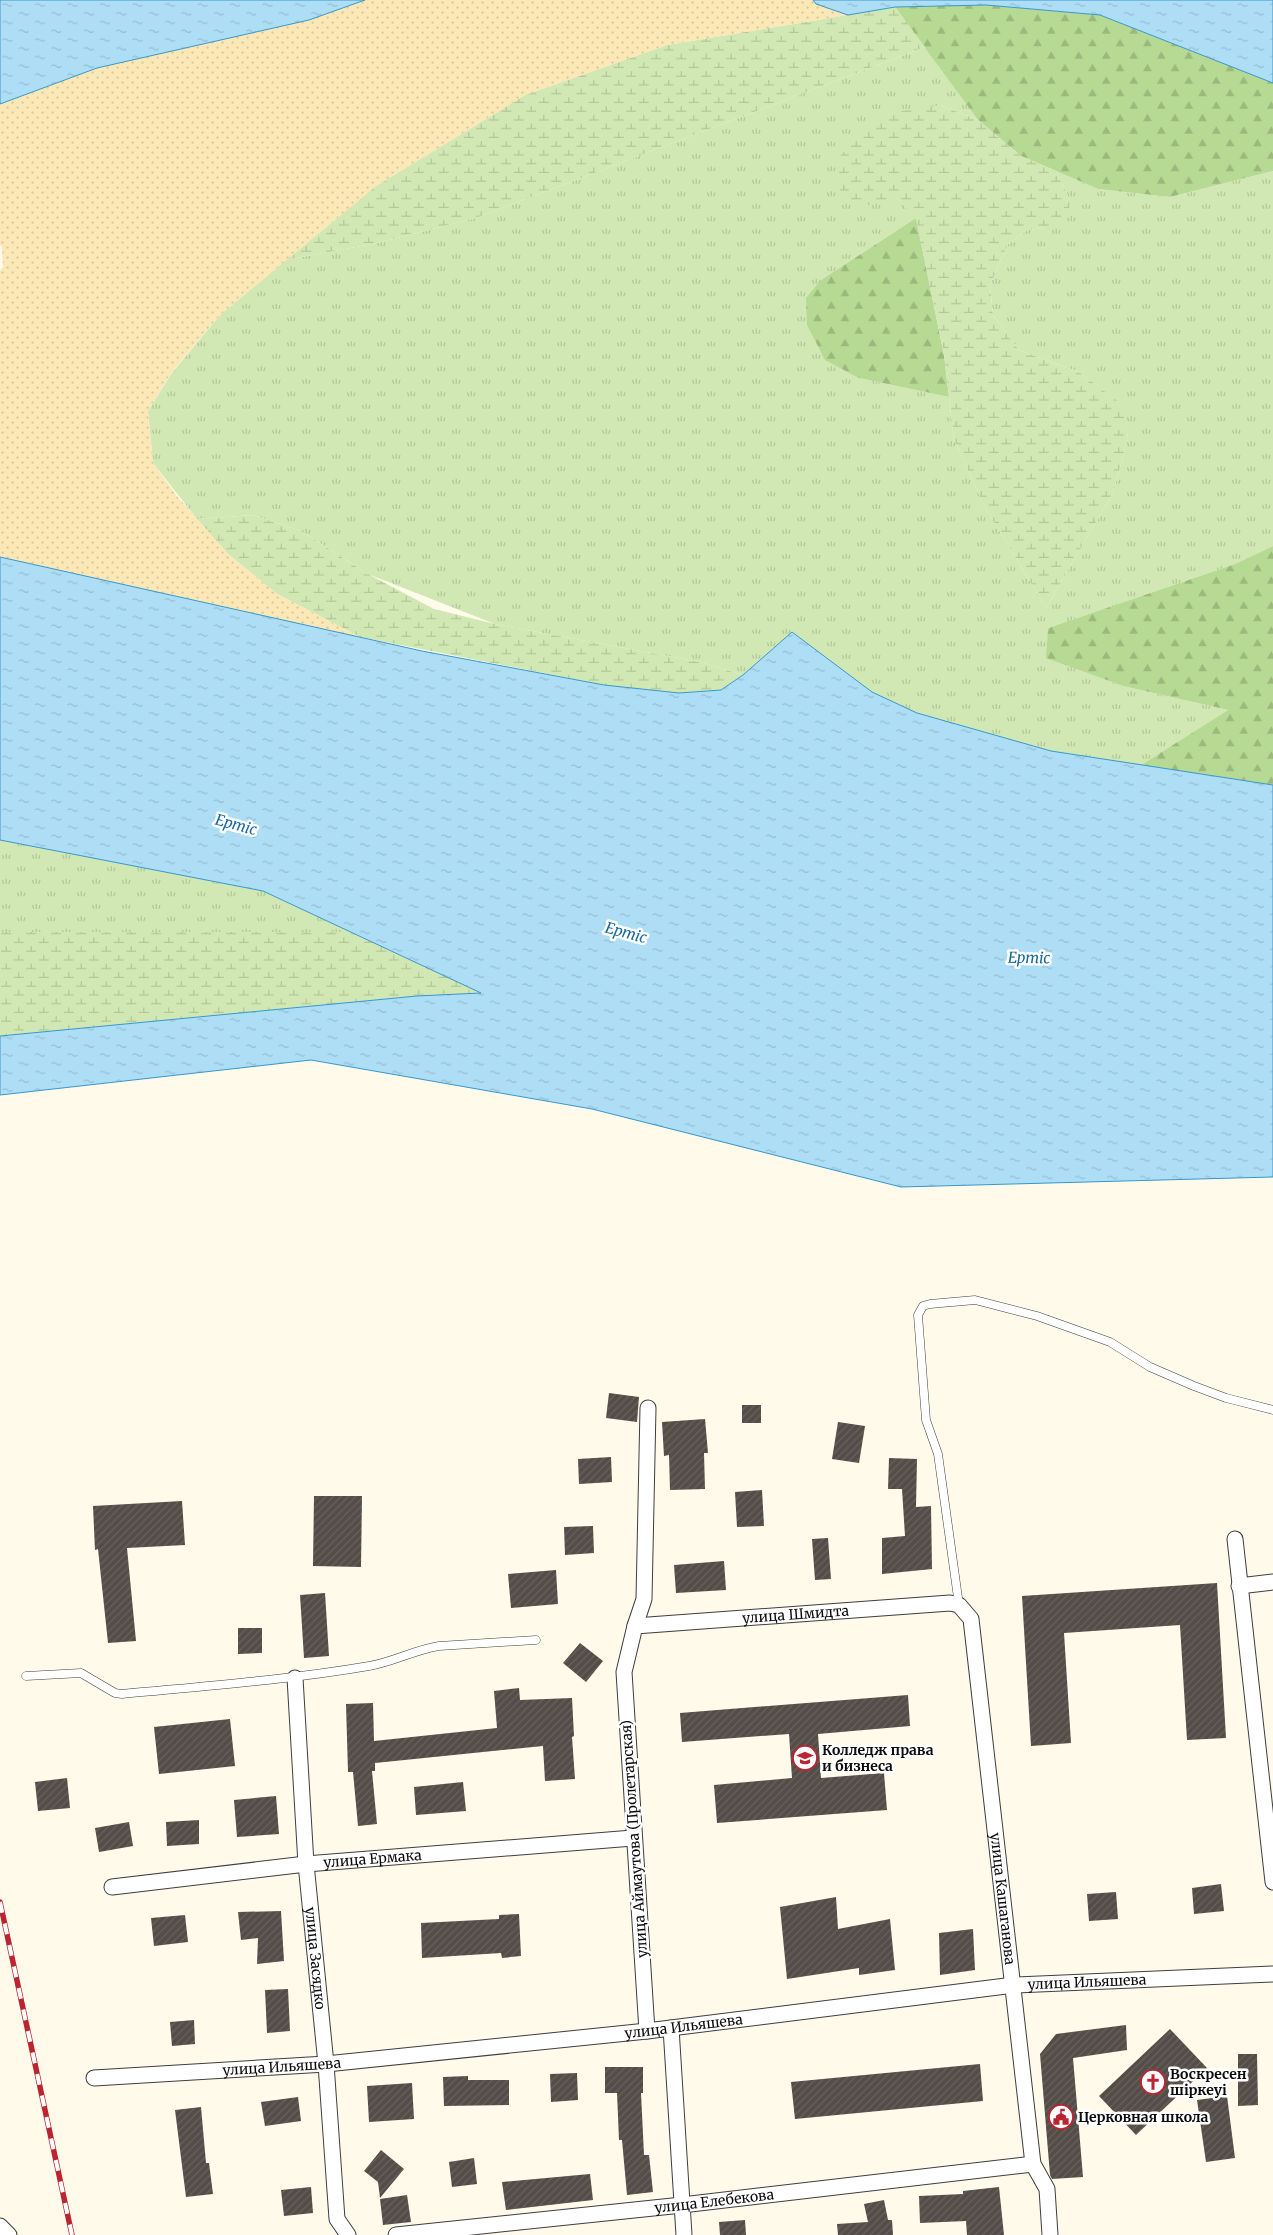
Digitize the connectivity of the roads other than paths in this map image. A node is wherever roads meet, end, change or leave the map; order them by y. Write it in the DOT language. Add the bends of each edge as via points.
graph roads {
  1 [pos="648,1408"];
  2 [pos="1273,1410"];
  3 [pos="1234,1539"];
  4 [pos="1273,1582"];
  5 [pos="1239,1586"];
  6 [pos="959,1606"];
  7 [pos="635,1626"];
  8 [pos="536,1640"];
  9 [pos="26,1676"];
  10 [pos="295,1678"];
  11 [pos="633,1838"];
  12 [pos="306,1864"];
  13 [pos="1273,1882"];
  14 [pos="112,1888"];
  15 [pos="1273,1974"];
  16 [pos="1014,1985"];
  17 [pos="671,2028"];
  18 [pos="646,2031"];
  19 [pos="326,2064"];
  20 [pos="94,2078"];
  21 [pos="1033,2164"];
  22 [pos="682,2205"];
  23 [pos="0,2226"];
  24 [pos="9,2235"];
  25 [pos="348,2235"];
  26 [pos="396,2235"];
  27 [pos="684,2235"];
  28 [pos="1050,2235"];
  1 -- 7 [label="street" via="644,1599"];
  2 -- 6 [label="lane" via="1194,1386 1150,1367 1110,1342 1037,1316 975,1300 923,1306 918,1315 926,1420 938,1454"];
  3 -- 5 [label="street"];
  4 -- 5 [label="street"];
  5 -- 13 [label="street"];
  6 -- 7 [label="street, улица Шмидта" via="950,1603"];
  6 -- 16 [label="street, улица Кашаганова" via="971,1619"];
  7 -- 11 [label="street, улица Аймаутова (Пролетарская)" via="624,1672"];
  8 -- 10 [label="lane" via="424,1648 372,1666"];
  9 -- 10 [label="lane" via="81,1673 122,1694"];
  10 -- 12 [label="street, улица Засядко"];
  11 -- 12 [label="street, улица Ермака"];
  11 -- 18 [label="street, улица Аймаутова (Пролетарская)"];
  12 -- 14 [label="street, улица Ермака"];
  12 -- 19 [label="street, улица Засядко"];
  15 -- 16 [label="street, улица Ильяшева"];
  16 -- 17 [label="street, улица Ильяшева"];
  16 -- 21 [label="street, улица Кашаганова"];
  17 -- 18 [label="street, улица Ильяшева"];
  17 -- 22 [label="street"];
  18 -- 19 [label="street, улица Ильяшева"];
  19 -- 20 [label="street, улица Ильяшева"];
  19 -- 25 [label="street, улица Засядко" via="337,2219"];
  21 -- 22 [label="street, улица Елебекова"];
  21 -- 28 [label="street, улица Кашаганова" via="1047,2189"];
  22 -- 26 [label="street, улица Елебекова"];
  22 -- 27 [label="street"];
  23 -- 24 [label="street"];
}
